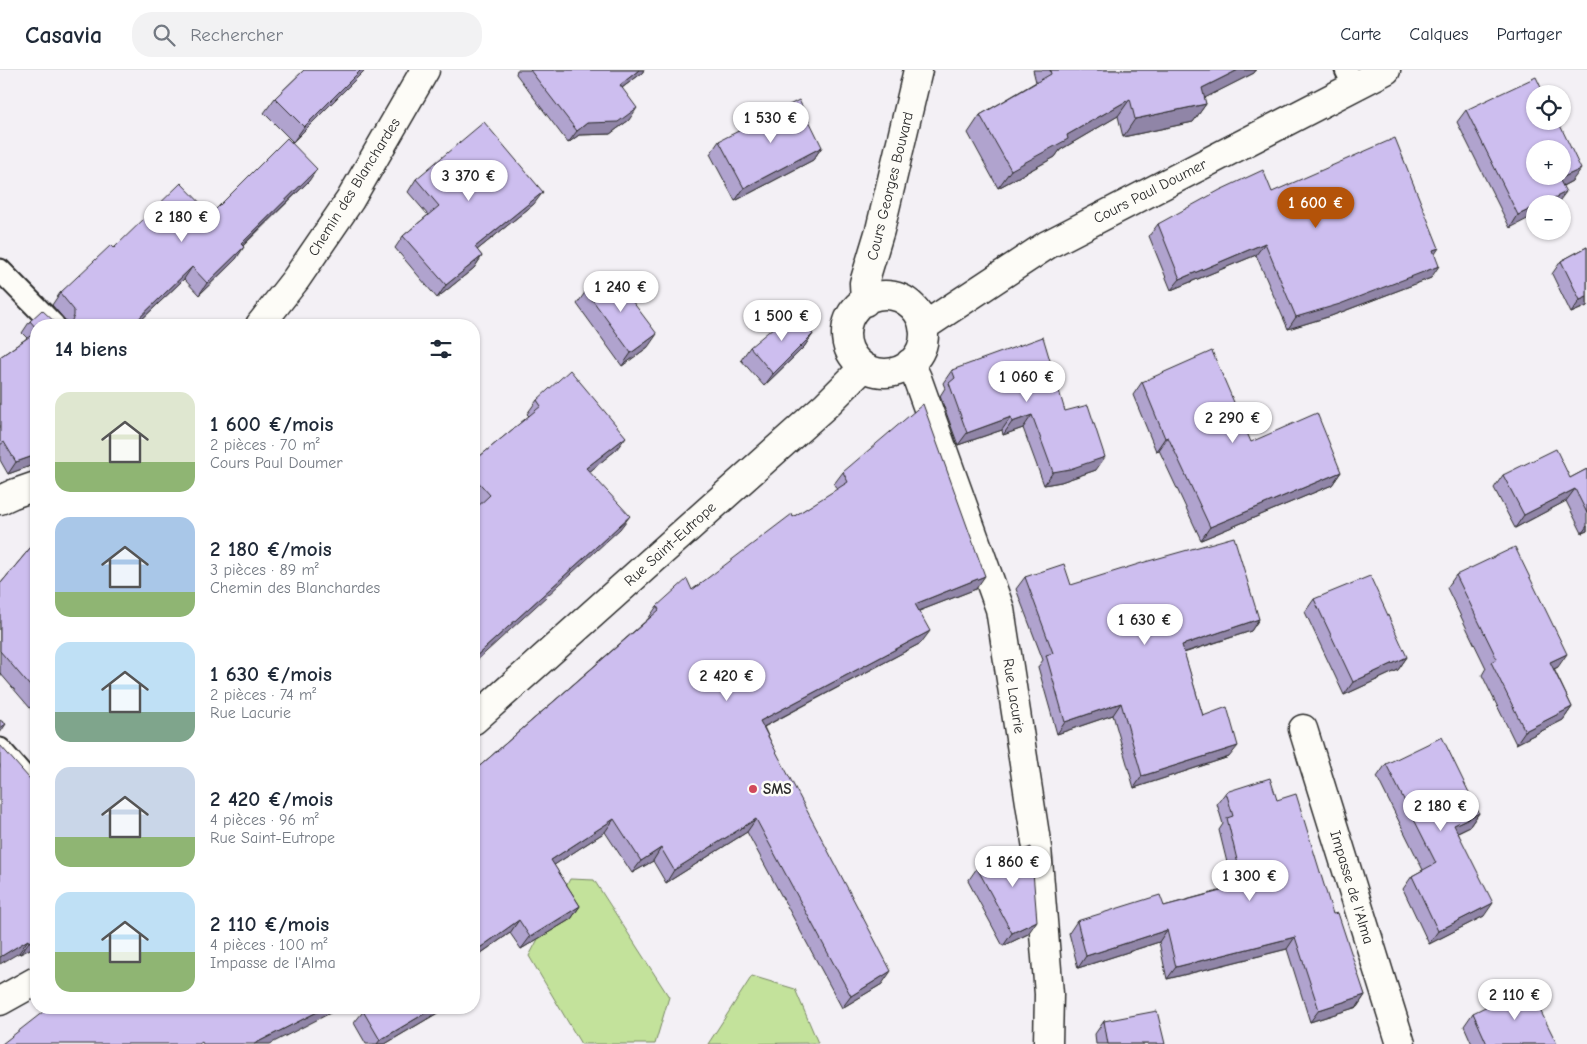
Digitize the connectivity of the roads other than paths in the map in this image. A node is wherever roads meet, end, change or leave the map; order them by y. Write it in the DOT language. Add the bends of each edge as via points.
graph roads {
  1 [pos="425,70"];
  2 [pos="918,70"];
  3 [pos="1386,70"];
  4 [pos="1350,78"];
  5 [pos="0,270"];
  6 [pos="865,302"];
  7 [pos="48,319"];
  8 [pos="265,319"];
  9 [pos="923,327"];
  10 [pos="910,363"];
  11 [pos="864,367"];
  12 [pos="30,488"];
  13 [pos="0,500"];
  14 [pos="480,715"];
  15 [pos="1303,729"];
  16 [pos="0,749"];
  17 [pos="30,783"];
  18 [pos="30,984"];
  19 [pos="0,1001"];
  20 [pos="1048,1044"];
  21 [pos="1401,1044"];
  1 -- 8 [label="street, Chemin des Blanchardes" via="350,200"];
  2 -- 6 [label="street, Cours Georges Bouvard" via="864,283"];
  3 -- 4 [label="street, Cours Paul Doumer"];
  4 -- 9 [label="street, Cours Paul Doumer" via="1047,244"];
  5 -- 7 [label="lane"];
  6 -- 9 [label="street" via="884,295 897,297 917,312"];
  6 -- 11 [label="street" via="852,313 846,338 849,350"];
  9 -- 10 [label="street" via="921,349"];
  10 -- 11 [label="street" via="892,373"];
  10 -- 20 [label="street, Rue Lacurie" via="1000,609 1037,848 1049,994"];
  11 -- 14 [label="street, Rue Saint-Eutrope" via="826,405"];
  12 -- 13 [label="street"];
  15 -- 21 [label="street, Impasse de l'Alma"];
  16 -- 17 [label="lane"];
  18 -- 19 [label="street"];
}
